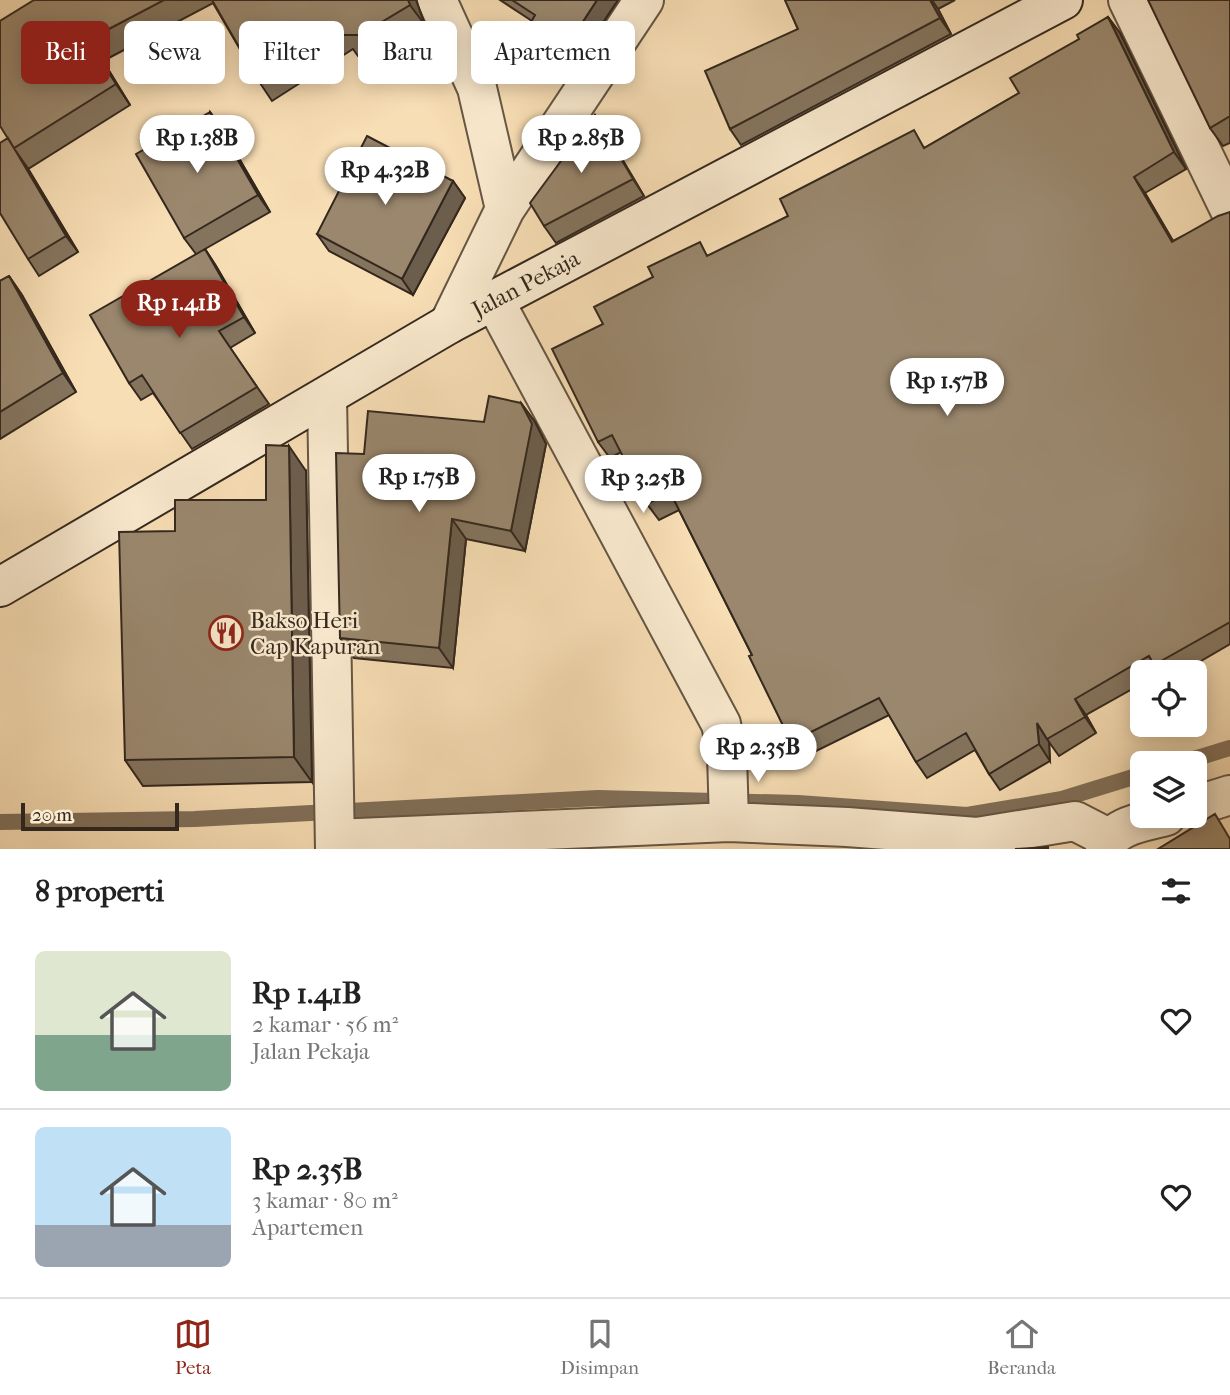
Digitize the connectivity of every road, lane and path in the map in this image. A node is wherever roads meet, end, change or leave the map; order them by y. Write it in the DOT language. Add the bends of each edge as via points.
graph roads {
  1 [pos="644,0"];
  2 [pos="1063,0"];
  3 [pos="1128,0"];
  4 [pos="442,3"];
  5 [pos="505,209"];
  6 [pos="1230,210"];
  7 [pos="494,300"];
  8 [pos="449,324"];
  9 [pos="327,397"];
  10 [pos="0,587"];
  11 [pos="1230,795"];
  12 [pos="1207,802"];
  13 [pos="729,820"];
  14 [pos="1130,827"];
  15 [pos="335,840"];
  16 [pos="1107,843"];
  1 -- 5 [label="street"];
  2 -- 7 [label="street, Jalan Pekaja"];
  3 -- 6 [label="street"];
  4 -- 5 [label="street" via="477,88"];
  5 -- 8 [label="street"];
  7 -- 8 [label="street, Jalan Pekaja"];
  7 -- 13 [label="street" via="721,724"];
  8 -- 9 [label="street, Jalan Pekaja"];
  9 -- 10 [label="street, Jalan Pekaja"];
  9 -- 15 [label="street"];
  11 -- 12 [label="street"];
  13 -- 15 [label="street"];
  13 -- 16 [label="street" via="977,836 1075,821"];
  14 -- 16 [label="street"];
}
